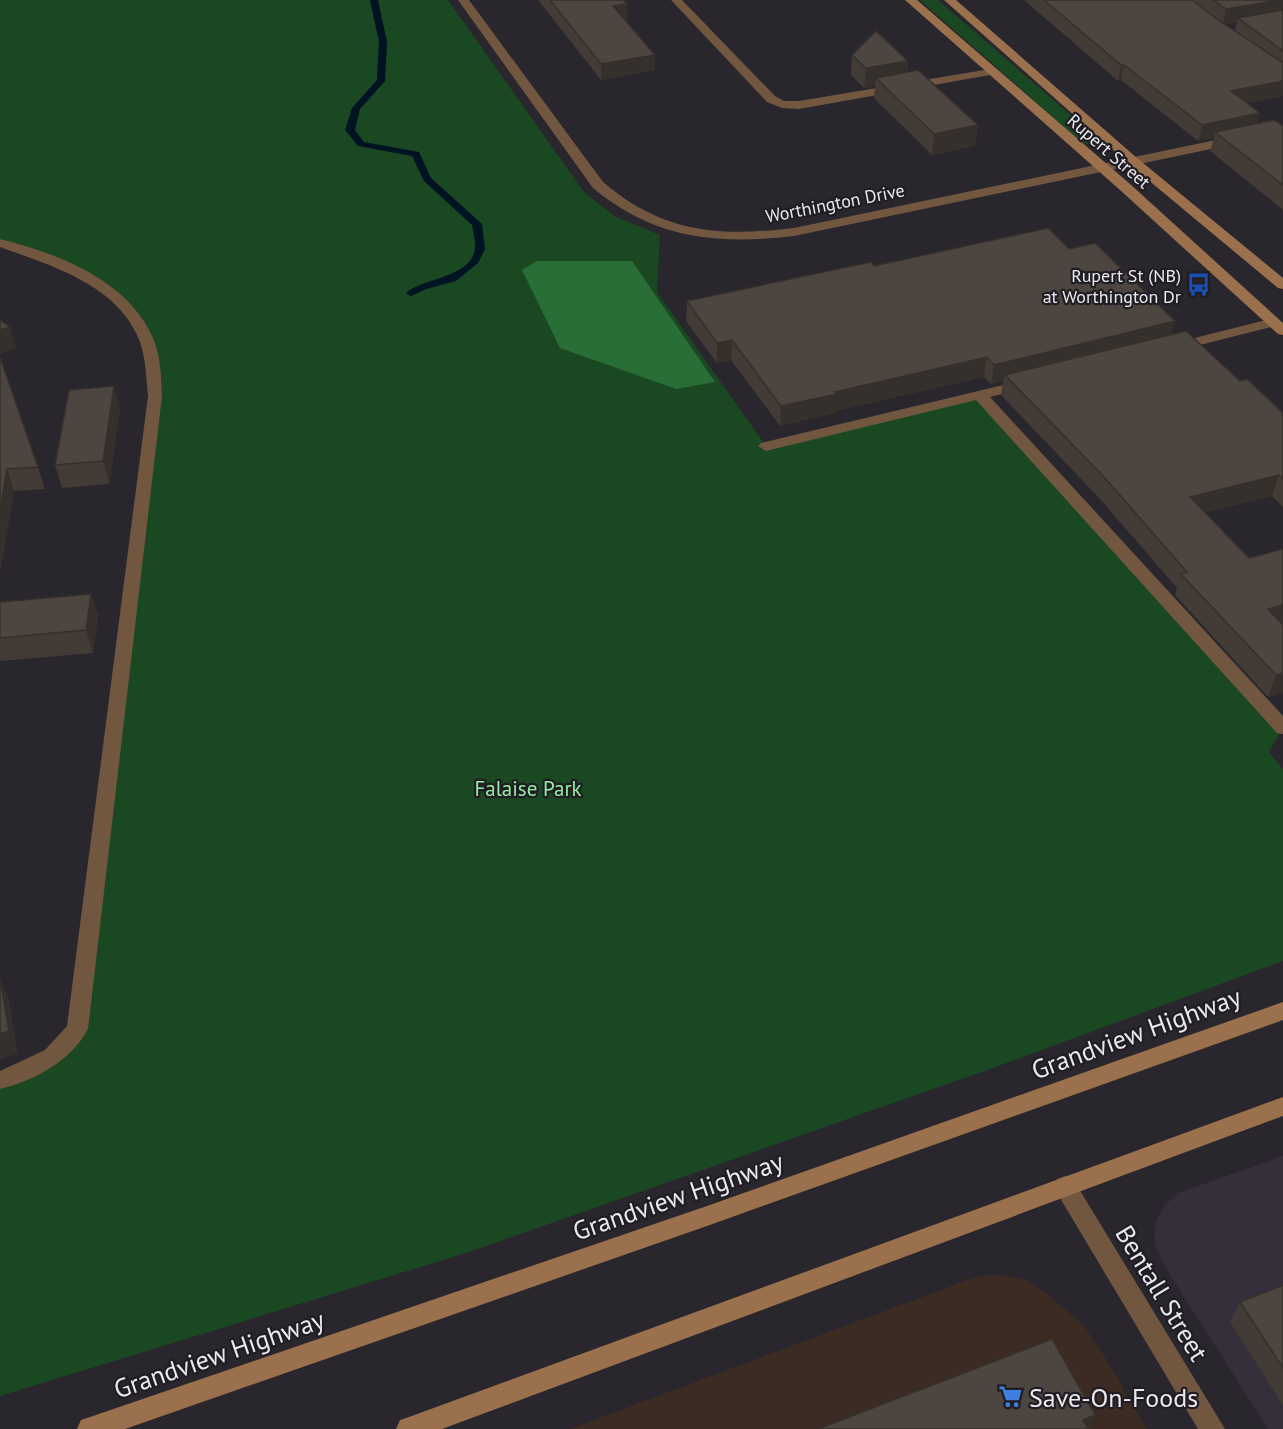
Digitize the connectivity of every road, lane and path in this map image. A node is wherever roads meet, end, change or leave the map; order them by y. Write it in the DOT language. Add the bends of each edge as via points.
graph roads {
  1 [pos="463,0"];
  2 [pos="676,0"];
  3 [pos="910,0"];
  4 [pos="949,0"];
  5 [pos="990,72"];
  6 [pos="1283,130"];
  7 [pos="1133,161"];
  8 [pos="1102,167"];
  9 [pos="0,243"];
  10 [pos="1283,285"];
  11 [pos="1278,326"];
  12 [pos="1160,351"];
  13 [pos="1036,381"];
  14 [pos="980,395"];
  15 [pos="766,446"];
  16 [pos="1283,728"];
  17 [pos="1283,1011"];
  18 [pos="0,1080"];
  19 [pos="1283,1106"];
  20 [pos="1065,1186"];
  21 [pos="90,1429"];
  22 [pos="409,1429"];
  23 [pos="1212,1429"];
  1 -- 8 [label="street, Worthington Drive" via="598,185 625,207 675,229 714,235 769,236"];
  2 -- 5 [label="street" via="771,99 782,104 799,105"];
  3 -- 5 [label="street, Rupert Street"];
  4 -- 7 [label="street, Rupert Street"];
  5 -- 8 [label="street, Rupert Street"];
  6 -- 7 [label="street, Worthington Drive"];
  7 -- 8 [label="street, Worthington Drive"];
  7 -- 10 [label="street, Rupert Street"];
  8 -- 11 [label="street, Rupert Street"];
  9 -- 18 [label="street" via="92,280 116,299 138,321 146,338 154,396 77,1029 53,1056"];
  11 -- 12 [label="street"];
  13 -- 14 [label="street"];
  14 -- 15 [label="street"];
  14 -- 16 [label="street"];
  17 -- 21 [label="street, Grandview Highway" via="707,1216"];
  19 -- 20 [label="street"];
  20 -- 22 [label="street"];
  20 -- 23 [label="street, Bentall Street"];
}
